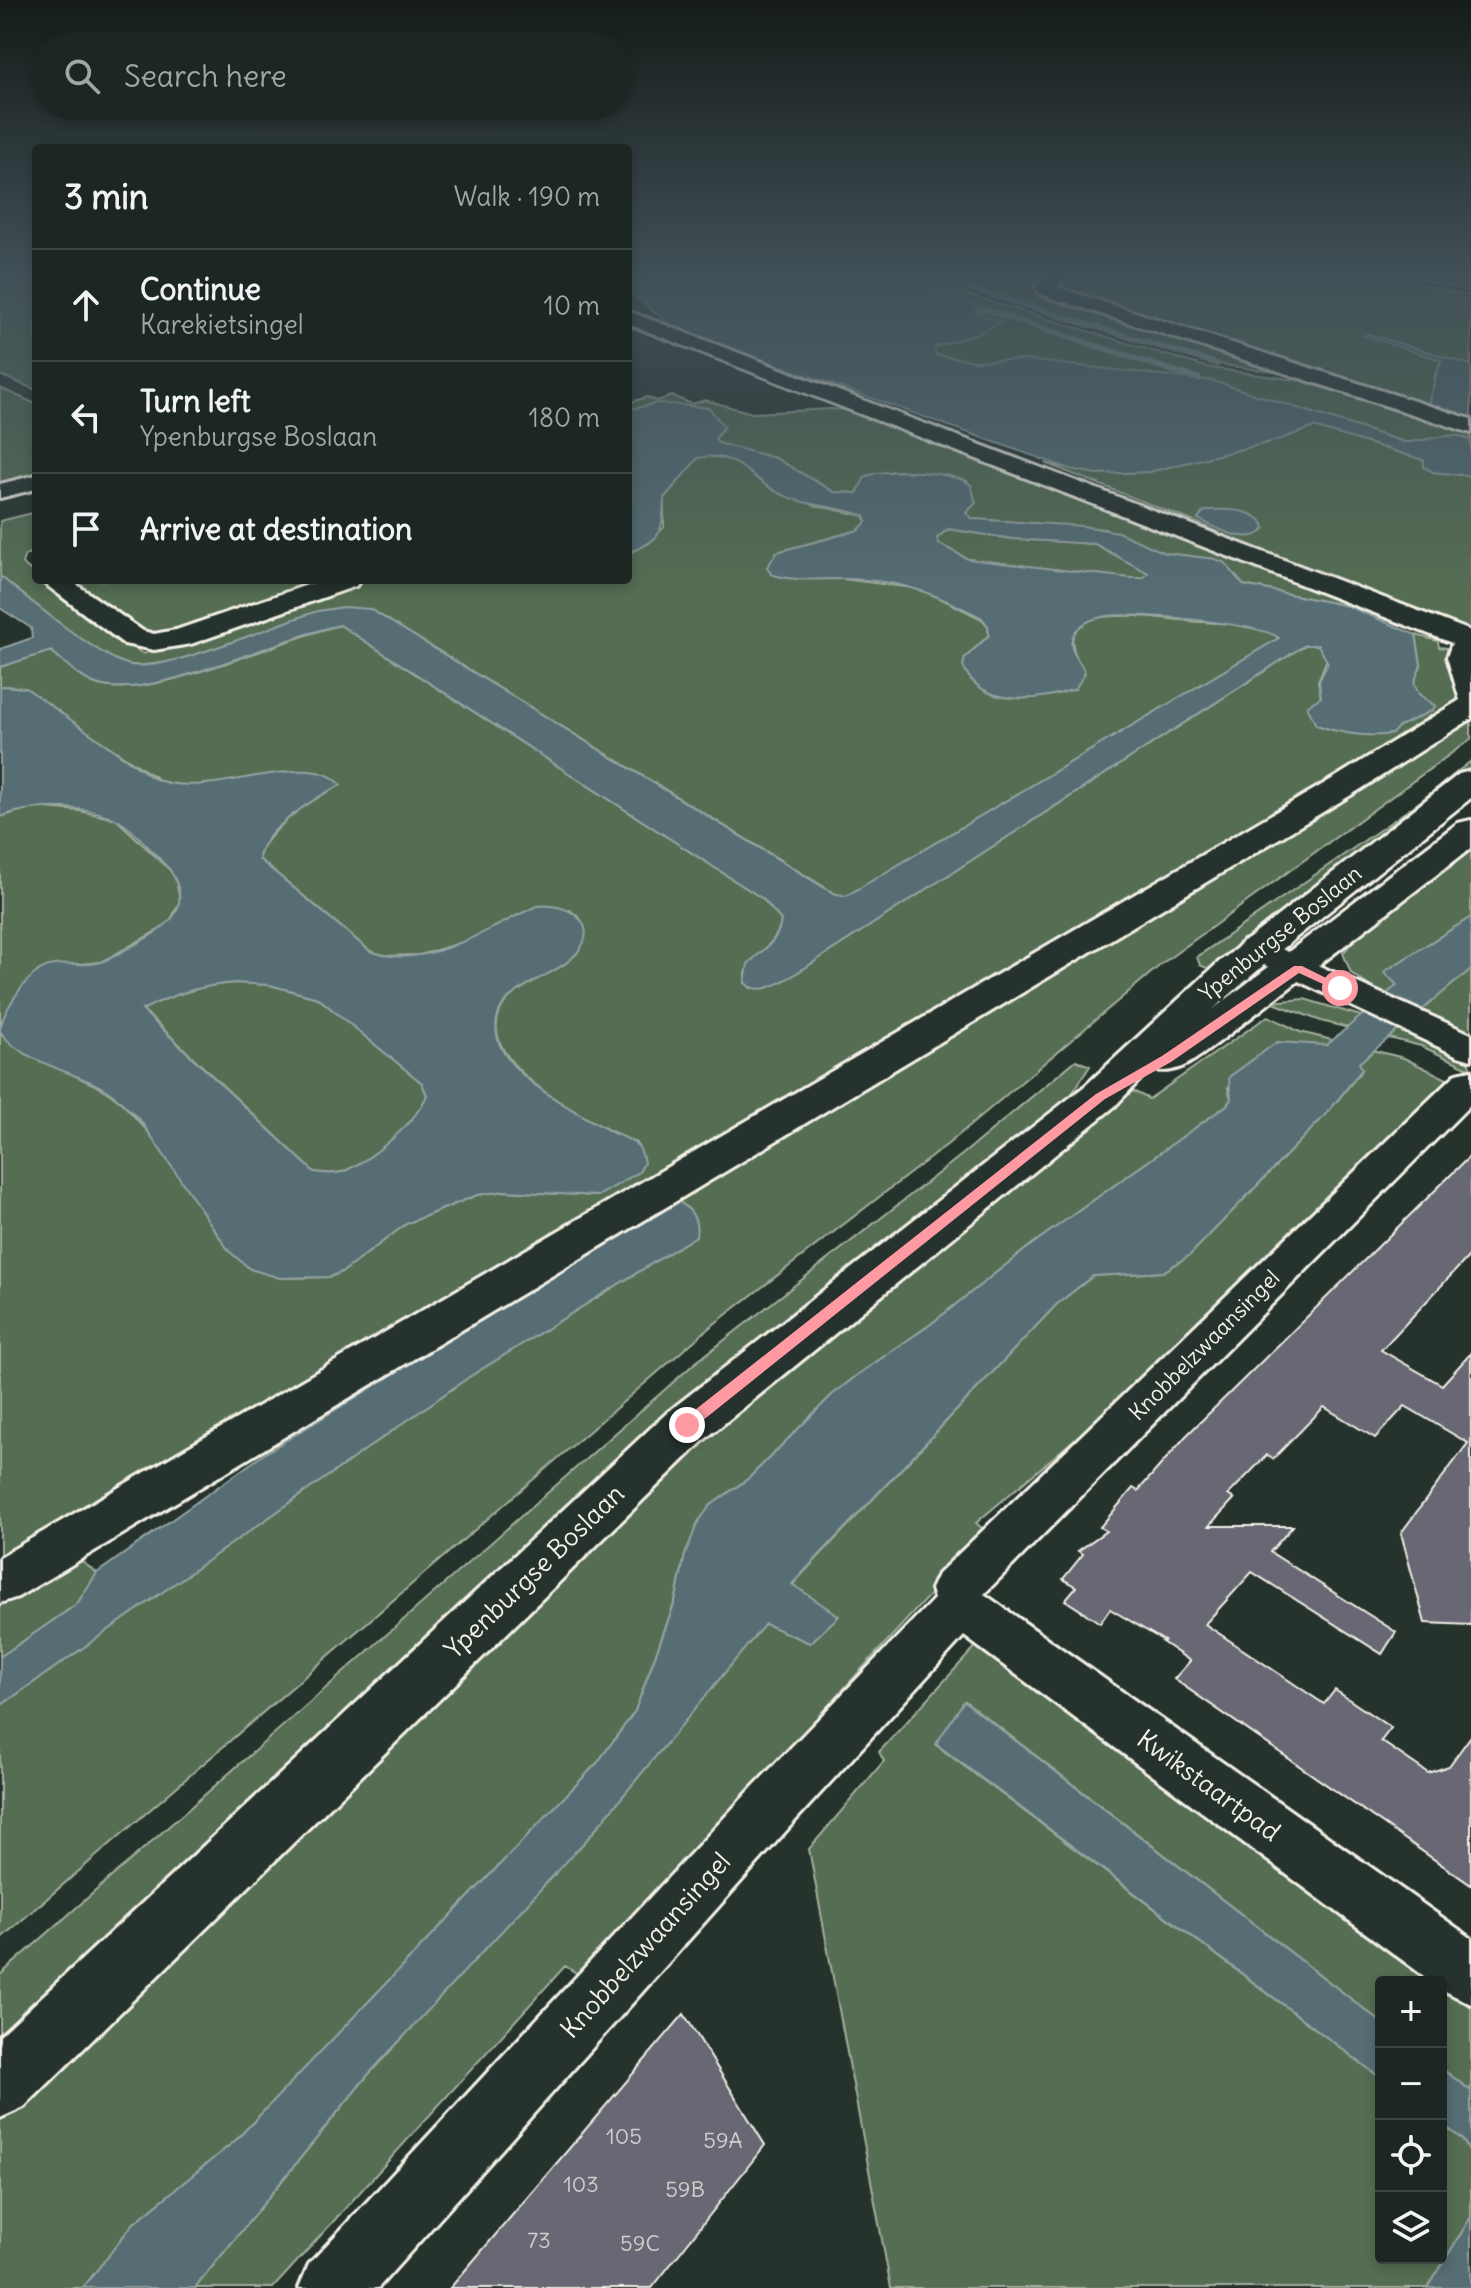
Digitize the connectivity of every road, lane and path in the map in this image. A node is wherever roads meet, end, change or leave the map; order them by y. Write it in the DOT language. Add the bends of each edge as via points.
graph roads {
  1 [pos="797,382"];
  2 [pos="1333,382"];
  3 [pos="1471,426"];
  4 [pos="32,483"];
  5 [pos="0,491"];
  6 [pos="60,584"];
  7 [pos="336,584"];
  8 [pos="1469,640"];
  9 [pos="1471,695"];
  10 [pos="1471,706"];
  11 [pos="1471,781"];
  12 [pos="1471,831"];
  13 [pos="1255,948"];
  14 [pos="1298,969"];
  15 [pos="1471,1048"];
  16 [pos="1100,1096"];
  17 [pos="1465,1097"];
  18 [pos="0,1582"];
  19 [pos="958,1597"];
  20 [pos="1471,1974"];
  21 [pos="0,2083"];
  22 [pos="333,2288"];
  1 -- 8 [label="street"];
  2 -- 3 [label="street"];
  4 -- 5 [label="street"];
  6 -- 7 [label="street" via="134,638 154,642 181,638"];
  8 -- 9 [label="street" via="1461,657"];
  10 -- 18 [label="street" via="1323,799"];
  11 -- 13 [label="main road, Ypenburgse Boslaan"];
  12 -- 14 [label="main road, Ypenburgse Boslaan"];
  13 -- 14 [label="street"];
  13 -- 16 [label="main road, Ypenburgse Boslaan"];
  14 -- 15 [label="street"];
  14 -- 16 [label="main road, Ypenburgse Boslaan" via="1166,1059"];
  16 -- 21 [label="main road, Ypenburgse Boslaan" via="687,1425"];
  17 -- 19 [label="street, Knobbelzwaansingel"];
  19 -- 20 [label="street, Kwikstaartpad"];
  19 -- 22 [label="street, Knobbelzwaansingel"];
}
